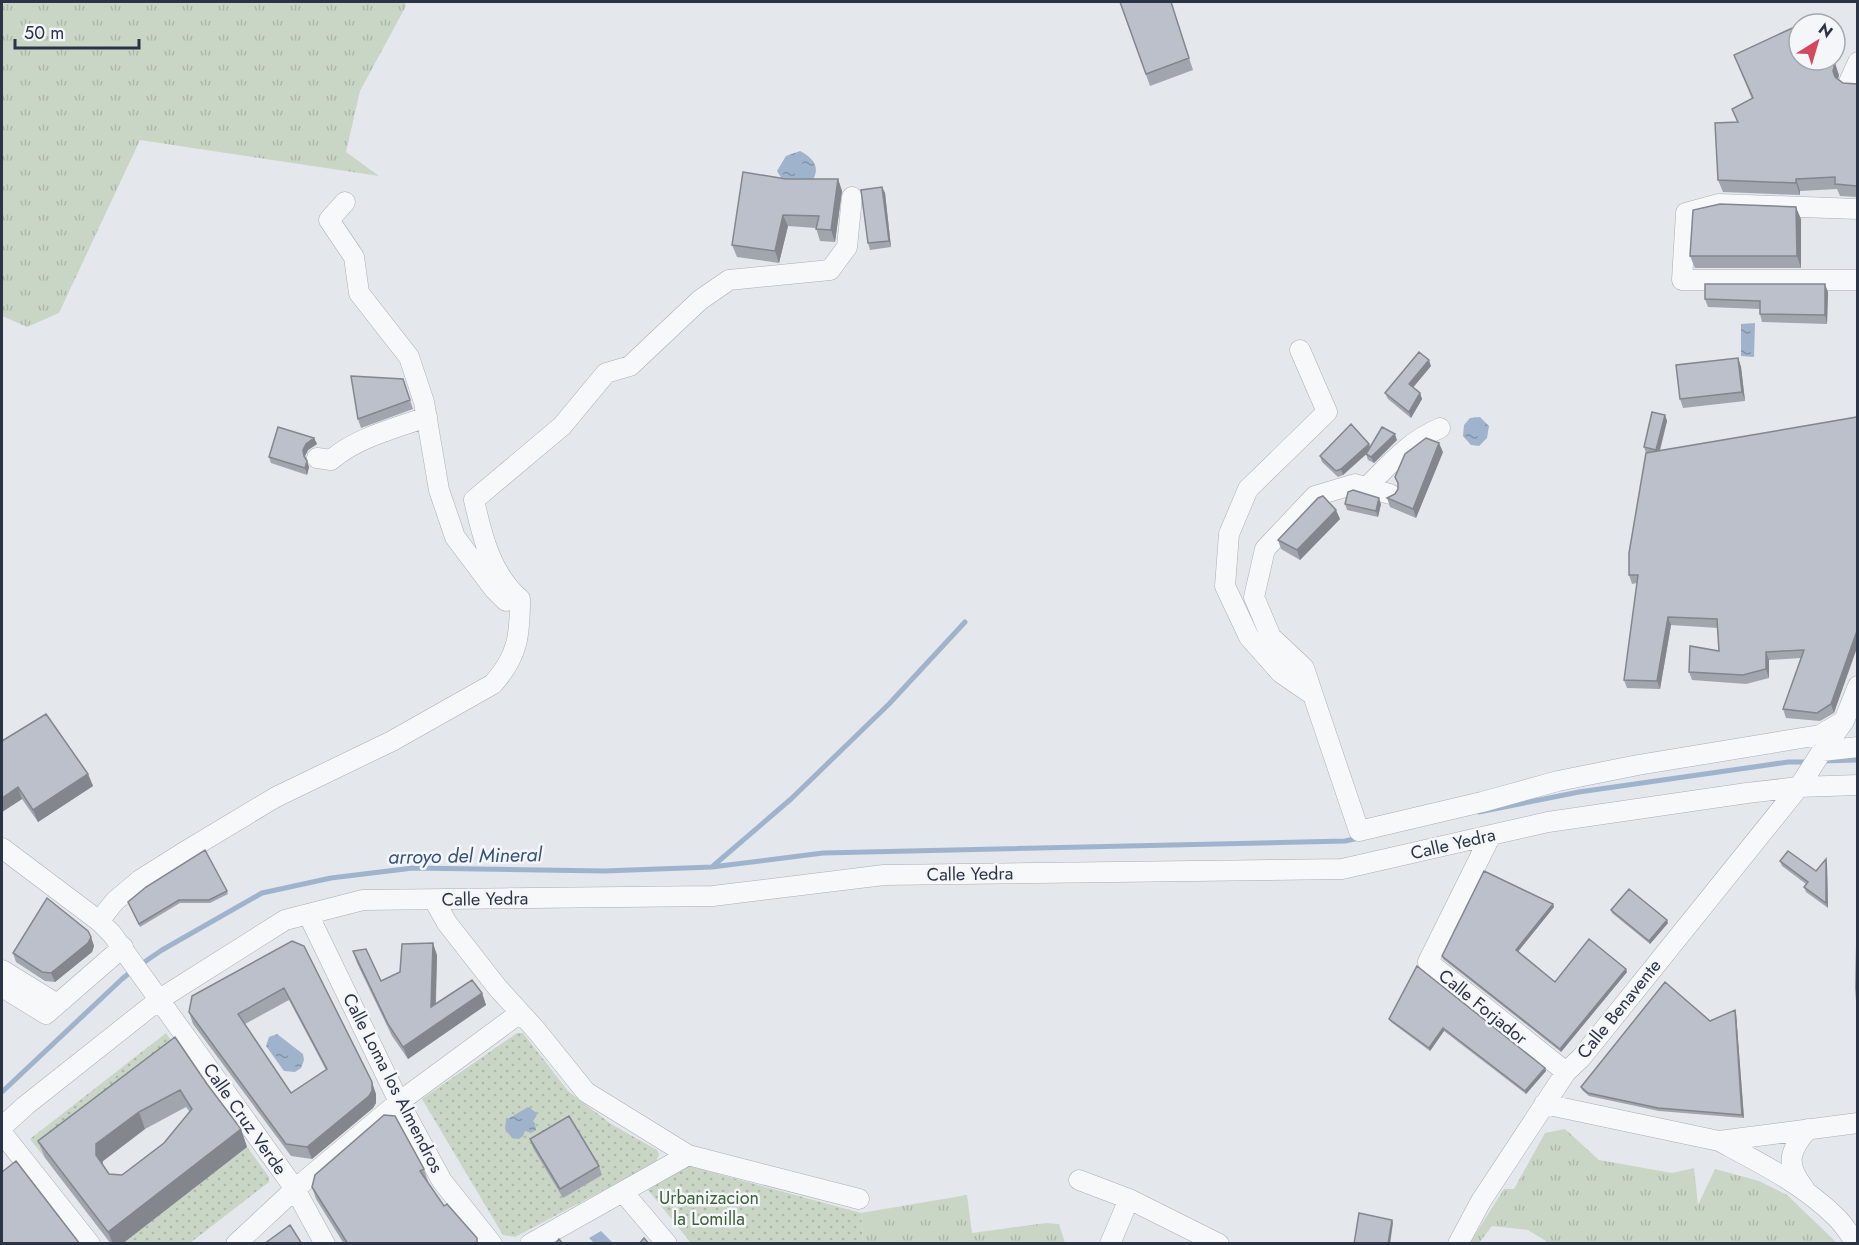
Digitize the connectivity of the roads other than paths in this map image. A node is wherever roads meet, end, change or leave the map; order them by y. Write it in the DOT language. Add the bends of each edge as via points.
graph roads {
  1 [pos="1857,62"];
  2 [pos="1849,82"];
  3 [pos="852,197"];
  4 [pos="345,202"];
  5 [pos="1857,208"];
  6 [pos="1857,280"];
  7 [pos="1300,350"];
  8 [pos="427,417"];
  9 [pos="1440,428"];
  10 [pos="317,458"];
  11 [pos="1367,488"];
  12 [pos="1390,494"];
  13 [pos="520,616"];
  14 [pos="1857,686"];
  15 [pos="1312,695"];
  16 [pos="1844,721"];
  17 [pos="1857,747"];
  18 [pos="1822,751"];
  19 [pos="1857,785"];
  20 [pos="1799,787"];
  21 [pos="1491,835"];
  22 [pos="2,848"];
  23 [pos="434,900"];
  24 [pos="309,914"];
  25 [pos="99,921"];
  26 [pos="123,947"];
  27 [pos="2,970"];
  28 [pos="2,987"];
  29 [pos="160,999"];
  30 [pos="51,1009"];
  31 [pos="520,1013"];
  32 [pos="1566,1072"];
  33 [pos="399,1102"];
  34 [pos="1544,1104"];
  35 [pos="1857,1123"];
  36 [pos="2,1127"];
  37 [pos="1808,1129"];
  38 [pos="2,1133"];
  39 [pos="1773,1134"];
  40 [pos="1719,1141"];
  41 [pos="688,1155"];
  42 [pos="1785,1171"];
  43 [pos="1079,1180"];
  44 [pos="295,1190"];
  45 [pos="624,1192"];
  46 [pos="860,1199"];
  47 [pos="1129,1199"];
  48 [pos="90,1244"];
  49 [pos="236,1244"];
  50 [pos="325,1244"];
  51 [pos="492,1244"];
  52 [pos="530,1244"];
  53 [pos="667,1244"];
  54 [pos="1110,1244"];
  55 [pos="1219,1244"];
  56 [pos="1458,1244"];
  57 [pos="1857,1244"];
  1 -- 2 [label="street"];
  3 -- 13 [label="street" via="847,247 830,270 729,280 700,300 630,366 606,373 562,426 474,500 485,546 508,589 520,599"];
  4 -- 8 [label="street" via="329,220 354,257 359,293 409,357"];
  5 -- 6 [label="street" via="1719,204 1686,213 1682,280"];
  7 -- 15 [label="street" via="1327,412 1248,489 1229,534 1225,586 1250,637 1281,673"];
  8 -- 10 [label="street" via="339,452 331,460"];
  8 -- 13 [label="street" via="439,490 455,537"];
  9 -- 11 [label="street" via="1407,446"];
  11 -- 12 [label="street"];
  11 -- 15 [label="street" via="1355,484 1315,496 1265,549 1254,597 1271,637 1304,668"];
  13 -- 25 [label="street" via="520,636 504,671 492,684 392,741 276,797 186,851 140,880"];
  14 -- 16 [label="street, Calle Benavente"];
  15 -- 16 [label="street" via="1359,831 1570,779 1820,735"];
  16 -- 18 [label="street, Calle Benavente"];
  17 -- 18 [label="street"];
  18 -- 20 [label="street, Calle Benavente"];
  19 -- 20 [label="street, Calle Yedra"];
  20 -- 21 [label="street, Calle Yedra" via="1548,822"];
  20 -- 32 [label="street, Calle Benavente"];
  21 -- 23 [label="street, Calle Yedra" via="1342,869 884,874 713,896"];
  21 -- 32 [label="street, Calle Forjador" via="1428,962"];
  22 -- 25 [label="street, Calle Cruz Verde"];
  23 -- 24 [label="street, Calle Yedra" via="363,900"];
  23 -- 31 [label="street" via="447,923"];
  24 -- 29 [label="street, Calle Yedra" via="285,920"];
  24 -- 33 [label="street, Calle Loma los Almendros"];
  25 -- 26 [label="street, Calle Cruz Verde"];
  26 -- 29 [label="street, Calle Cruz Verde"];
  26 -- 30 [label="street"];
  27 -- 30 [label="street"];
  28 -- 30 [label="street"];
  29 -- 36 [label="street, Calle Yedra"];
  29 -- 44 [label="street, Calle Cruz Verde"];
  31 -- 33 [label="street"];
  31 -- 41 [label="street" via="586,1092"];
  32 -- 34 [label="street, Calle Benavente"];
  33 -- 44 [label="street"];
  33 -- 51 [label="street, Calle Loma los Almendros" via="442,1181"];
  34 -- 40 [label="street"];
  34 -- 56 [label="street, Calle Benavente"];
  35 -- 37 [label="street"];
  37 -- 39 [label="street"];
  37 -- 42 [label="street" via="1797,1142"];
  38 -- 48 [label="street"];
  39 -- 40 [label="street"];
  39 -- 42 [label="street" via="1768,1146 1770,1157"];
  40 -- 42 [label="street"];
  41 -- 45 [label="street"];
  41 -- 46 [label="street"];
  42 -- 57 [label="street" via="1838,1219"];
  43 -- 47 [label="street"];
  44 -- 49 [label="street"];
  44 -- 50 [label="street, Calle Cruz Verde"];
  45 -- 52 [label="street"];
  45 -- 53 [label="street"];
  47 -- 54 [label="street"];
  47 -- 55 [label="street"];
}
